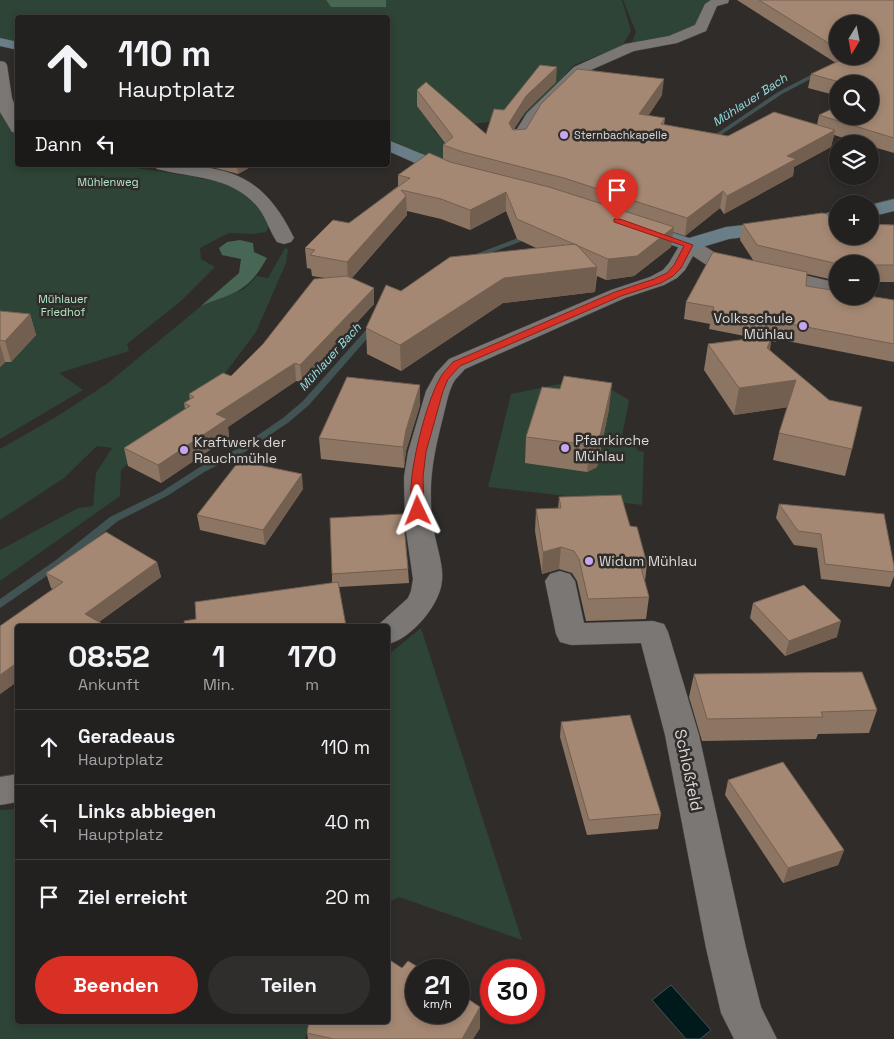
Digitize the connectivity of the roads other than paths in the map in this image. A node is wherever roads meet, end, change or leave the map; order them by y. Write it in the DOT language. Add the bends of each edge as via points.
graph roads {
  1 [pos="723,0"];
  2 [pos="10,44"];
  3 [pos="0,53"];
  4 [pos="0,65"];
  5 [pos="15,125"];
  6 [pos="518,140"];
  7 [pos="390,146"];
  8 [pos="174,167"];
  9 [pos="474,179"];
  10 [pos="894,205"];
  11 [pos="879,209"];
  12 [pos="829,218"];
  13 [pos="620,221"];
  14 [pos="284,238"];
  15 [pos="689,245"];
  16 [pos="829,287"];
  17 [pos="560,581"];
  18 [pos="390,631"];
  19 [pos="15,788"];
  20 [pos="0,791"];
  21 [pos="756,1039"];
  1 -- 6 [label="street" via="712,4 701,28 672,40 630,46 579,70 533,116"];
  2 -- 3 [label="street"];
  4 -- 5 [label="street" via="1,104 6,117"];
  7 -- 9 [label="main road" via="456,175"];
  8 -- 14 [label="street" via="209,173 242,185 260,197 272,211"];
  10 -- 11 [label="main road"];
  12 -- 15 [label="main road" via="726,233"];
  13 -- 15 [label="main road"];
  15 -- 16 [label="street" via="712,260"];
  15 -- 18 [label="street" via="678,266 658,281 618,294 457,364 444,378 417,477 419,524 428,579 426,591 420,604"];
  17 -- 21 [label="street, Schloßfeld" via="571,634 653,632 682,736 742,1013"];
  19 -- 20 [label="street"];
}
